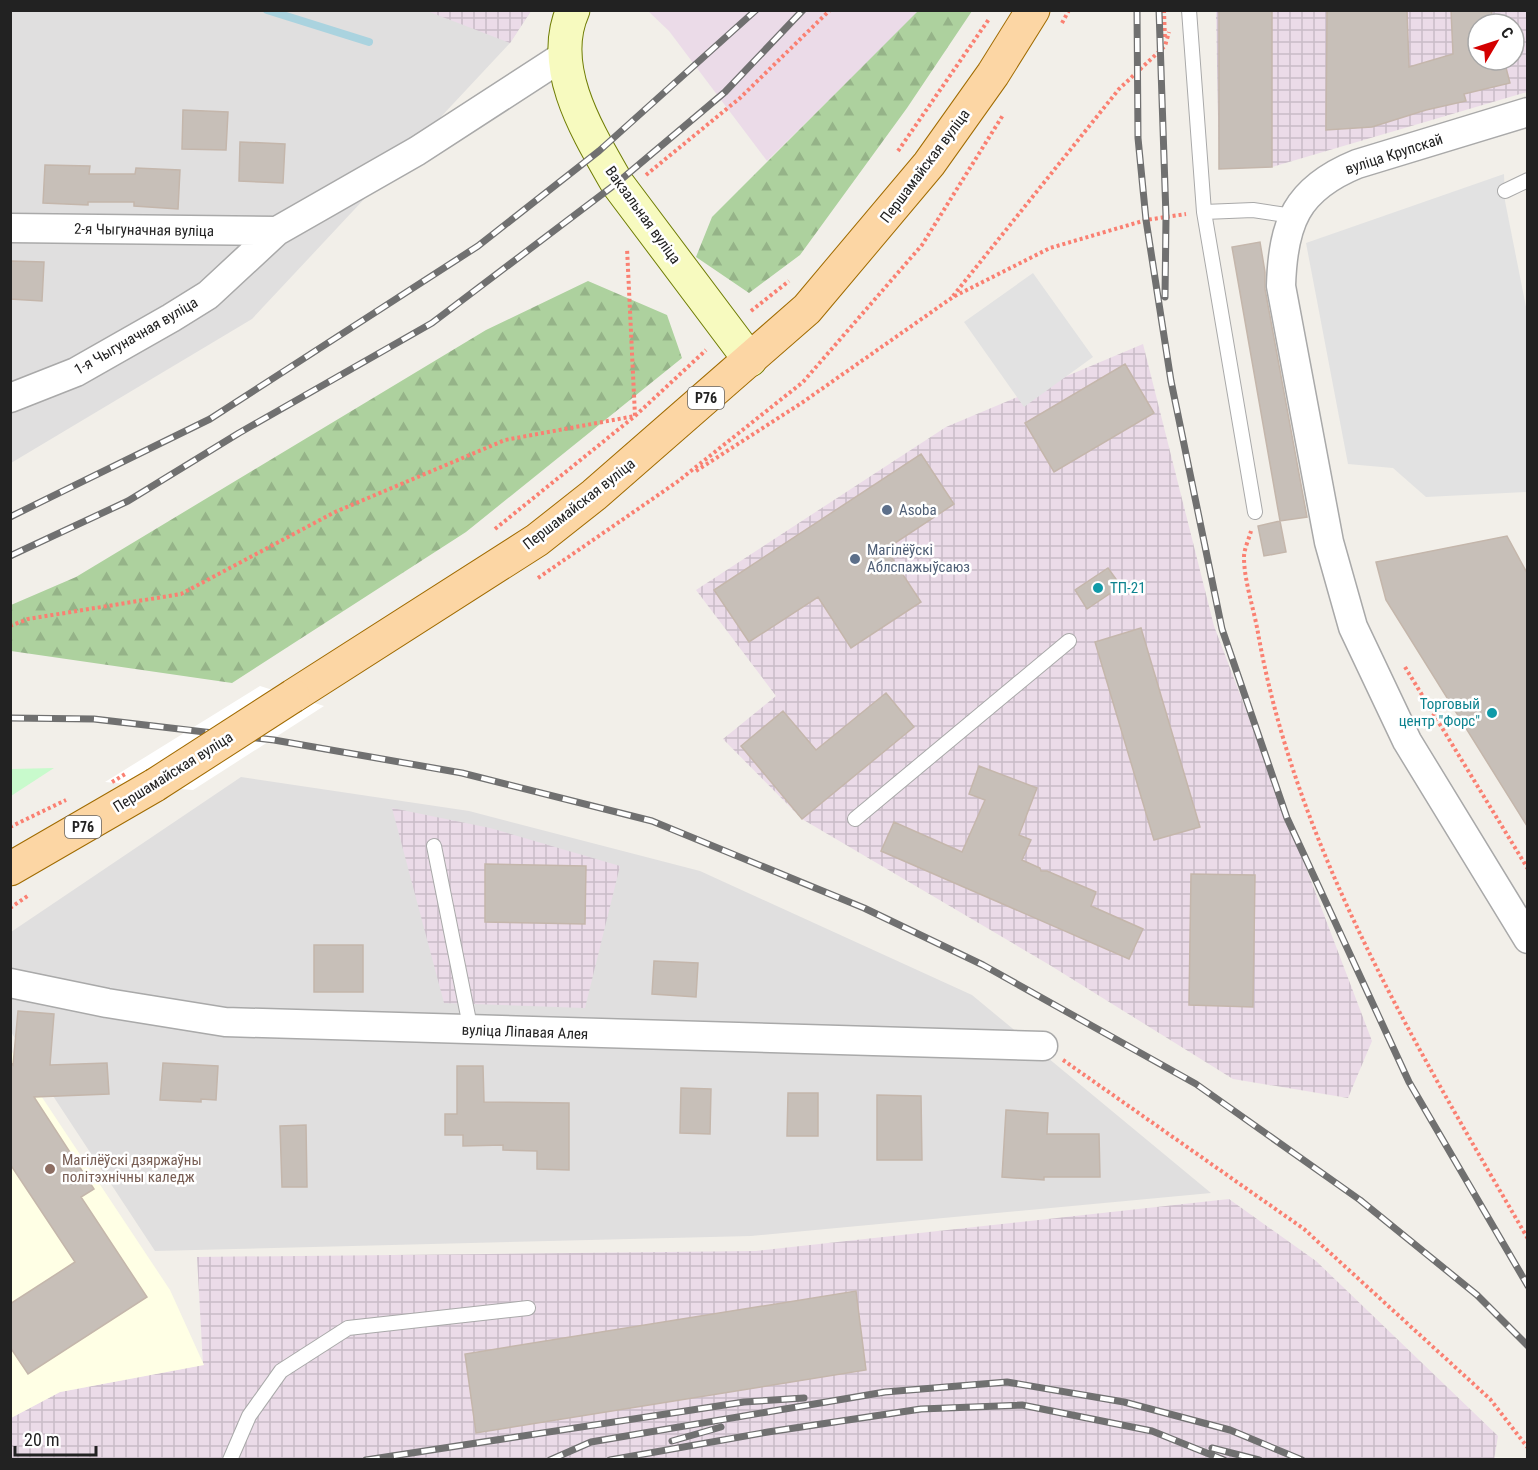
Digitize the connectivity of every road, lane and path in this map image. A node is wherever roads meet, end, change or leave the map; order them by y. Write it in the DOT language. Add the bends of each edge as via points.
graph roads {
  1 [pos="573,10"];
  2 [pos="830,10"];
  3 [pos="1069,10"];
  4 [pos="1164,10"];
  5 [pos="1189,10"];
  6 [pos="991,16"];
  7 [pos="1172,19"];
  8 [pos="1045,20"];
  9 [pos="1165,46"];
  10 [pos="565,55"];
  11 [pos="1008,108"];
  12 [pos="1526,116"];
  13 [pos="897,152"];
  14 [pos="1527,180"];
  15 [pos="1505,191"];
  16 [pos="625,193"];
  17 [pos="1204,212"];
  18 [pos="1293,216"];
  19 [pos="10,228"];
  20 [pos="277,231"];
  21 [pos="627,240"];
  22 [pos="922,245"];
  23 [pos="794,276"];
  24 [pos="953,297"];
  25 [pos="728,329"];
  26 [pos="750,360"];
  27 [pos="10,398"];
  28 [pos="635,416"];
  29 [pos="678,482"];
  30 [pos="1255,512"];
  31 [pos="489,533"];
  32 [pos="10,626"];
  33 [pos="1069,641"];
  34 [pos="1404,664"];
  35 [pos="855,819"];
  36 [pos="434,846"];
  37 [pos="1527,868"];
  38 [pos="10,869"];
  39 [pos="1527,939"];
  40 [pos="10,983"];
  41 [pos="471,1031"];
  42 [pos="1043,1046"];
  43 [pos="1527,1239"];
  44 [pos="528,1308"];
  45 [pos="1527,1448"];
  46 [pos="230,1460"];
  1 -- 10 [label="main road, Вакзальная вуліца" via="565,28"];
  2 -- 16 [label="path" via="740,98"];
  3 -- 8 [label="path"];
  4 -- 9 [label="path"];
  5 -- 17 [label="lane"];
  6 -- 13 [label="path"];
  7 -- 9 [label="path"];
  8 -- 26 [label="main road, Першамайская вуліца / Р76" via="993,74 882,223 807,309"];
  9 -- 24 [label="path" via="1119,89"];
  10 -- 16 [label="main road, Вакзальная вуліца" via="577,106"];
  10 -- 20 [label="street" via="417,151"];
  11 -- 22 [label="path"];
  12 -- 18 [label="street, вуліца Крупскай" via="1330,175 1311,190"];
  14 -- 15 [label="lane"];
  16 -- 25 [label="main road, Вакзальная вуліца"];
  17 -- 18 [label="lane" via="1253,210"];
  17 -- 24 [label="path" via="1146,220 1050,248"];
  17 -- 30 [label="lane"];
  18 -- 39 [label="street, вуліца Крупскай" via="1282,252 1281,286 1329,542 1353,627 1407,741"];
  19 -- 20 [label="street, 2-я Чыгуначная вуліца"];
  20 -- 27 [label="street, 1-я Чыгуначная вуліца" via="190,307 76,372"];
  21 -- 28 [label="path"];
  23 -- 25 [label="path"];
  24 -- 29 [label="path" via="803,402"];
  25 -- 26 [label="main road, Вакзальная вуліца"];
  25 -- 28 [label="path"];
  26 -- 38 [label="main road, Першамайская вуліца / Р76, bridge" via="537,540 155,785"];
  28 -- 31 [label="path"];
  28 -- 32 [label="path" via="505,440 335,512 181,594 28,619"];
  30 -- 43 [label="path" via="1244,556 1267,686 1311,818 1339,888 1416,1046"];
  33 -- 35 [label="lane"];
  34 -- 37 [label="path"];
  36 -- 41 [label="lane"];
  40 -- 41 [label="street, вуліца Ліпавая Алея" via="225,1022"];
  41 -- 42 [label="street, вуліца Ліпавая Алея"];
  42 -- 45 [label="path" via="1304,1229 1490,1399"];
  44 -- 46 [label="lane" via="348,1328 281,1371 249,1416"];
}
